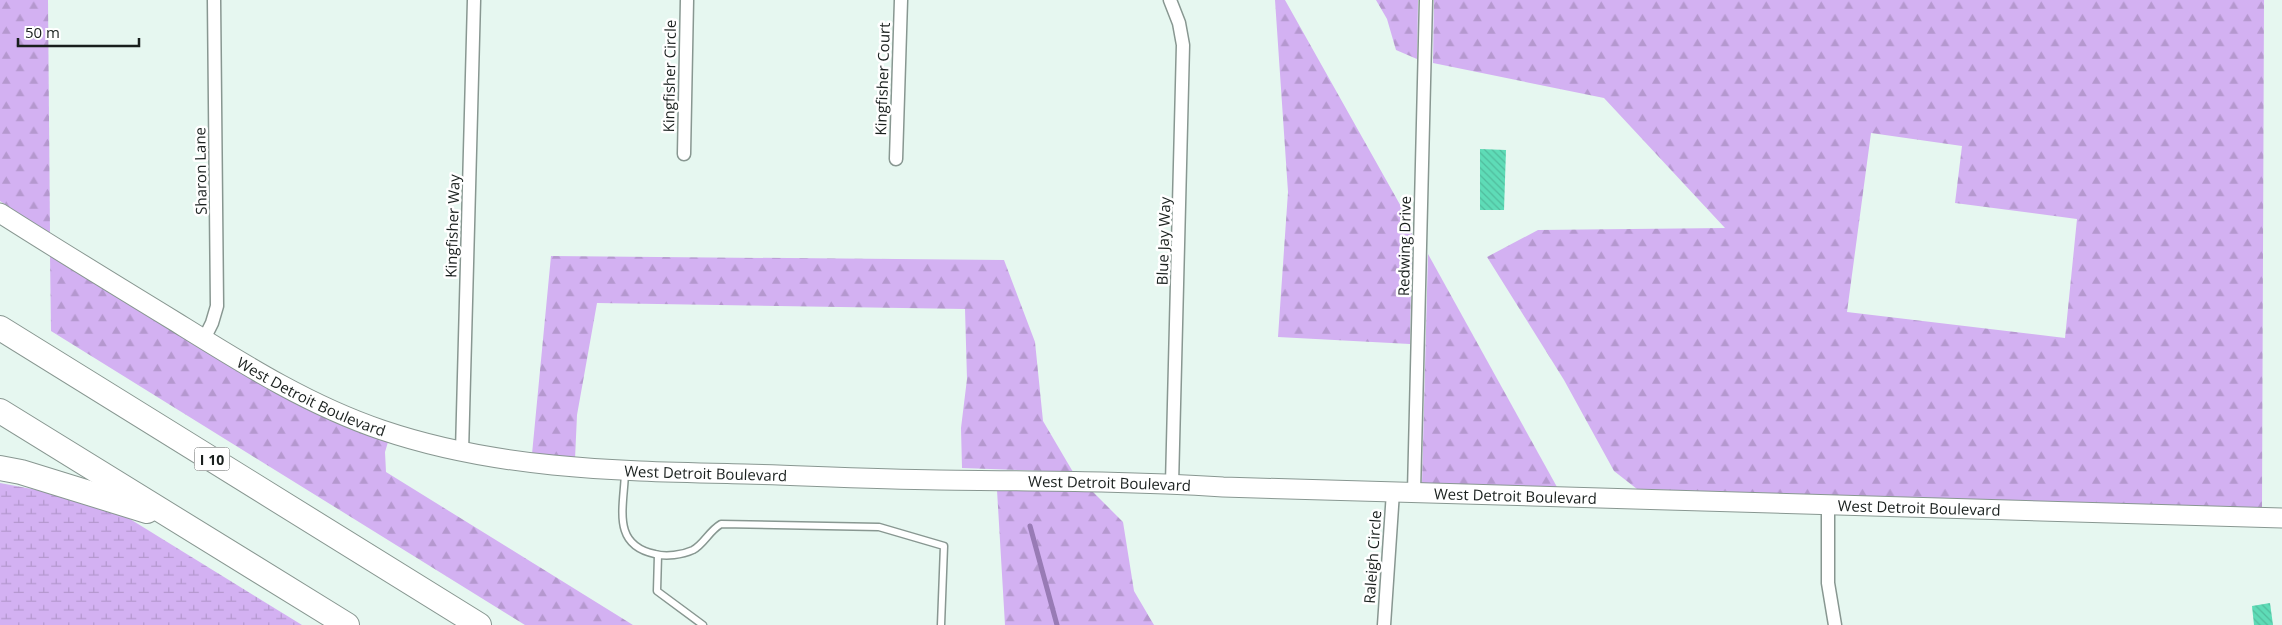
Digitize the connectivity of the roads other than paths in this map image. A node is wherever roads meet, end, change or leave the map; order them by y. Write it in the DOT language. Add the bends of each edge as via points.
graph roads {
  1 [pos="214,0"];
  2 [pos="474,0"];
  3 [pos="687,0"];
  4 [pos="901,0"];
  5 [pos="1170,0"];
  6 [pos="1426,0"];
  7 [pos="684,154"];
  8 [pos="896,160"];
  9 [pos="0,214"];
  10 [pos="1,328"];
  11 [pos="204,339"];
  12 [pos="0,411"];
  13 [pos="462,452"];
  14 [pos="0,468"];
  15 [pos="624,471"];
  16 [pos="1172,484"];
  17 [pos="1393,492"];
  18 [pos="1414,492"];
  19 [pos="1828,504"];
  20 [pos="2282,518"];
  21 [pos="180,521"];
  22 [pos="658,555"];
  23 [pos="347,625"];
  24 [pos="479,625"];
  25 [pos="703,625"];
  26 [pos="941,625"];
  27 [pos="1384,625"];
  28 [pos="1835,625"];
  1 -- 11 [label="street, Sharon Lane" via="217,306"];
  2 -- 13 [label="street, Kingfisher Way"];
  3 -- 7 [label="street, Kingfisher Circle"];
  4 -- 8 [label="street, Kingfisher Court"];
  5 -- 16 [label="street, Blue Jay Way" via="1183,45"];
  6 -- 18 [label="street, Redwing Drive"];
  9 -- 11 [label="street, West Detroit Boulevard"];
  10 -- 24 [label="highway, I 10"];
  11 -- 13 [label="street, West Detroit Boulevard" via="277,383 337,413 414,440"];
  12 -- 21 [label="highway"];
  13 -- 15 [label="street, West Detroit Boulevard" via="561,467"];
  14 -- 21 [label="highway"];
  15 -- 16 [label="street, West Detroit Boulevard"];
  15 -- 22 [label="lane" via="623,528 626,537 637,548"];
  16 -- 17 [label="street, West Detroit Boulevard"];
  17 -- 18 [label="street, West Detroit Boulevard"];
  17 -- 27 [label="street, Raleigh Circle"];
  18 -- 19 [label="street, West Detroit Boulevard"];
  19 -- 20 [label="street, West Detroit Boulevard"];
  19 -- 28 [label="street" via="1828,583"];
  21 -- 23 [label="highway"];
  22 -- 25 [label="lane" via="657,591"];
  22 -- 26 [label="lane" via="692,550 721,524 880,527 944,546"];
}
